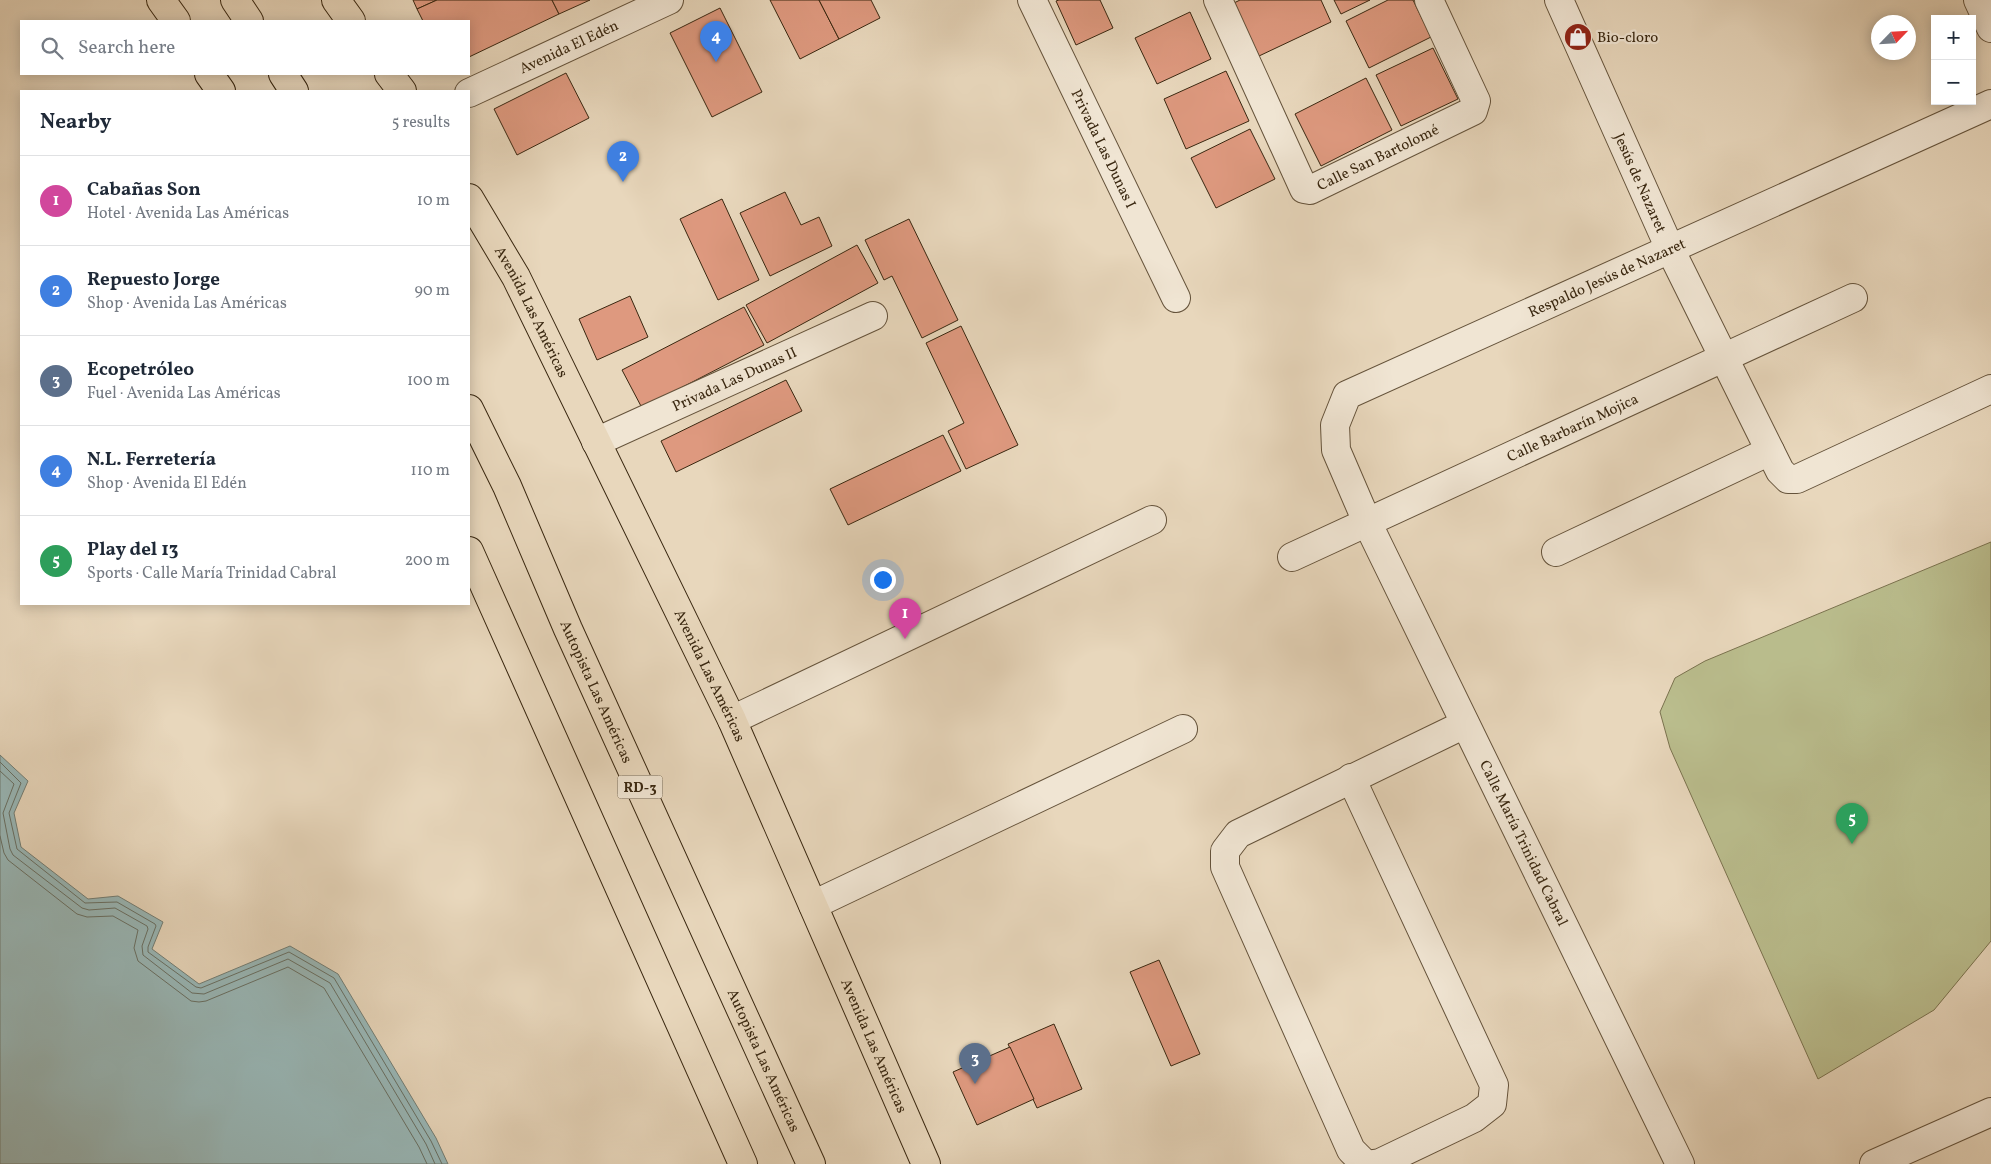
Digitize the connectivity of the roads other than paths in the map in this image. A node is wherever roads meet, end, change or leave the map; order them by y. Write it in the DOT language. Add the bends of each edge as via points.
graph roads {
  1 [pos="161,0"];
  2 [pos="235,0"];
  3 [pos="336,0"];
  4 [pos="1032,0"];
  5 [pos="1218,0"];
  6 [pos="1429,0"];
  7 [pos="1559,0"];
  8 [pos="1978,0"];
  9 [pos="656,3"];
  10 [pos="175,20"];
  11 [pos="248,20"];
  12 [pos="351,20"];
  13 [pos="1991,28"];
  14 [pos="210,75"];
  15 [pos="284,75"];
  16 [pos="390,75"];
  17 [pos="219,90"];
  18 [pos="293,90"];
  19 [pos="401,90"];
  20 [pos="470,94"];
  21 [pos="1991,104"];
  22 [pos="470,200"];
  23 [pos="1670,249"];
  24 [pos="1176,298"];
  25 [pos="1853,298"];
  26 [pos="873,316"];
  27 [pos="1723,357"];
  28 [pos="1991,389"];
  29 [pos="470,411"];
  30 [pos="596,442"];
  31 [pos="1775,461"];
  32 [pos="1152,520"];
  33 [pos="1367,522"];
  34 [pos="1556,552"];
  35 [pos="470,553"];
  36 [pos="1292,557"];
  37 [pos="732,720"];
  38 [pos="1465,724"];
  39 [pos="1183,729"];
  40 [pos="1352,778"];
  41 [pos="813,905"];
  42 [pos="1991,1112"];
  43 [pos="743,1164"];
  44 [pos="812,1164"];
  45 [pos="926,1164"];
  46 [pos="1365,1164"];
  47 [pos="1373,1164"];
  48 [pos="1680,1164"];
  49 [pos="1874,1164"];
  1 -- 10 [label="main road"];
  2 -- 11 [label="main road"];
  3 -- 12 [label="main road"];
  4 -- 24 [label="street, Privada Las Dunas I"];
  5 -- 6 [label="street, Calle San Bartolomé" via="1304,189 1310,190 1473,111 1476,101"];
  7 -- 23 [label="street, Jesús de Nazaret"];
  8 -- 13 [label="street"];
  9 -- 20 [label="street, Avenida El Edén"];
  14 -- 17 [label="main road"];
  15 -- 18 [label="main road"];
  16 -- 19 [label="main road"];
  21 -- 23 [label="street, Respaldo Jesús de Nazaret"];
  22 -- 30 [label="main road, Avenida Las Américas" via="516,277"];
  23 -- 27 [label="street, Jesús de Nazaret"];
  23 -- 33 [label="street, Respaldo Jesús de Nazaret" via="1347,395 1335,425 1336,450"];
  25 -- 27 [label="street, Calle Barbarín Mojica"];
  26 -- 30 [label="street, Privada Las Dunas II"];
  27 -- 31 [label="street, Jesús de Nazaret"];
  27 -- 33 [label="street, Calle Barbarín Mojica"];
  28 -- 31 [label="street" via="1797,479 1788,479"];
  29 -- 44 [label="main road, Autopista Las Américas / RD-3" via="507,486 568,629"];
  30 -- 37 [label="main road, Avenida Las Américas"];
  31 -- 34 [label="street"];
  32 -- 37 [label="street"];
  33 -- 36 [label="street, Calle Barbarín Mojica"];
  33 -- 38 [label="street, Calle María Trinidad Cabral"];
  35 -- 43 [label="main road"];
  37 -- 41 [label="main road, Avenida Las Américas"];
  38 -- 40 [label="street"];
  38 -- 48 [label="street, Calle María Trinidad Cabral"];
  39 -- 41 [label="street"];
  40 -- 46 [label="street" via="1238,834 1225,851 1225,867 1351,1150"];
  40 -- 47 [label="street" via="1494,1085 1492,1104 1474,1118"];
  41 -- 45 [label="main road, Avenida Las Américas"];
  42 -- 49 [label="street"];
}
